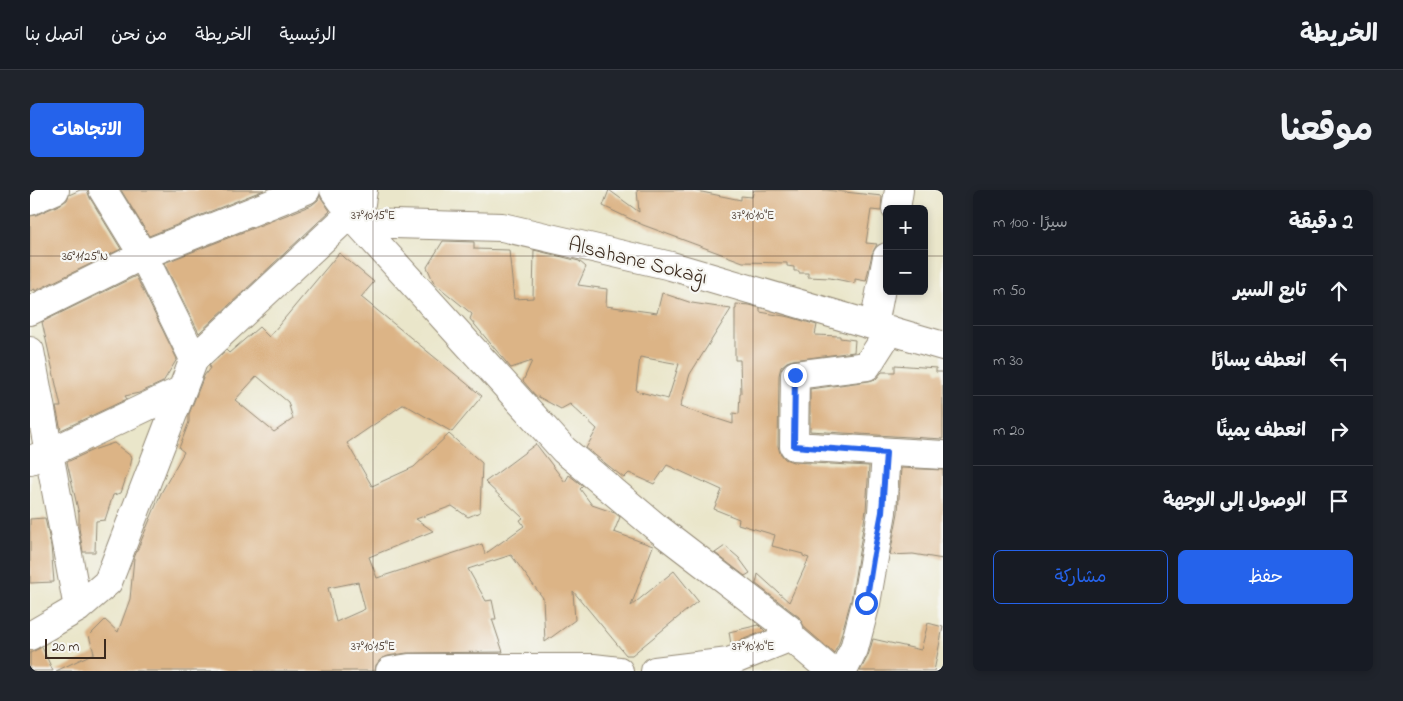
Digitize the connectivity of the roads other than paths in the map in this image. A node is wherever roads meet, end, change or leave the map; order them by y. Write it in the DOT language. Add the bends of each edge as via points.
graph roads {
  1 [pos="55,190"];
  2 [pos="103,190"];
  3 [pos="306,190"];
  4 [pos="334,190"];
  5 [pos="363,190"];
  6 [pos="899,190"];
  7 [pos="30,202"];
  8 [pos="897,205"];
  9 [pos="354,219"];
  10 [pos="143,255"];
  11 [pos="884,295"];
  12 [pos="30,311"];
  13 [pos="882,328"];
  14 [pos="943,346"];
  15 [pos="30,351"];
  16 [pos="194,359"];
  17 [pos="182,390"];
  18 [pos="886,453"];
  19 [pos="943,456"];
  20 [pos="39,457"];
  21 [pos="78,608"];
  22 [pos="30,636"];
  23 [pos="791,637"];
  24 [pos="518,669"];
  25 [pos="390,671"];
  26 [pos="620,671"];
  27 [pos="655,671"];
  28 [pos="831,671"];
  29 [pos="843,671"];
  1 -- 7 [label="street"];
  2 -- 10 [label="street"];
  3 -- 10 [label="street"];
  4 -- 9 [label="street"];
  5 -- 9 [label="street"];
  6 -- 8 [label="street"];
  9 -- 13 [label="street, Alsahane Sokağı" via="502,227 671,266"];
  9 -- 16 [label="street"];
  9 -- 23 [label="street" via="564,450 656,527 789,629"];
  10 -- 12 [label="street"];
  10 -- 16 [label="street"];
  11 -- 13 [label="street"];
  13 -- 14 [label="street, Alsahane Sokağı"];
  13 -- 18 [label="street" via="868,366 795,375 794,446"];
  15 -- 20 [label="street"];
  16 -- 17 [label="street"];
  17 -- 20 [label="street"];
  17 -- 21 [label="street" via="108,582"];
  18 -- 19 [label="street"];
  18 -- 29 [label="street" via="882,512 866,603 854,649"];
  20 -- 21 [label="street"];
  21 -- 22 [label="street"];
  23 -- 27 [label="street" via="728,662"];
  23 -- 28 [label="street"];
  24 -- 25 [label="street" via="409,668"];
  24 -- 26 [label="street"];
}
